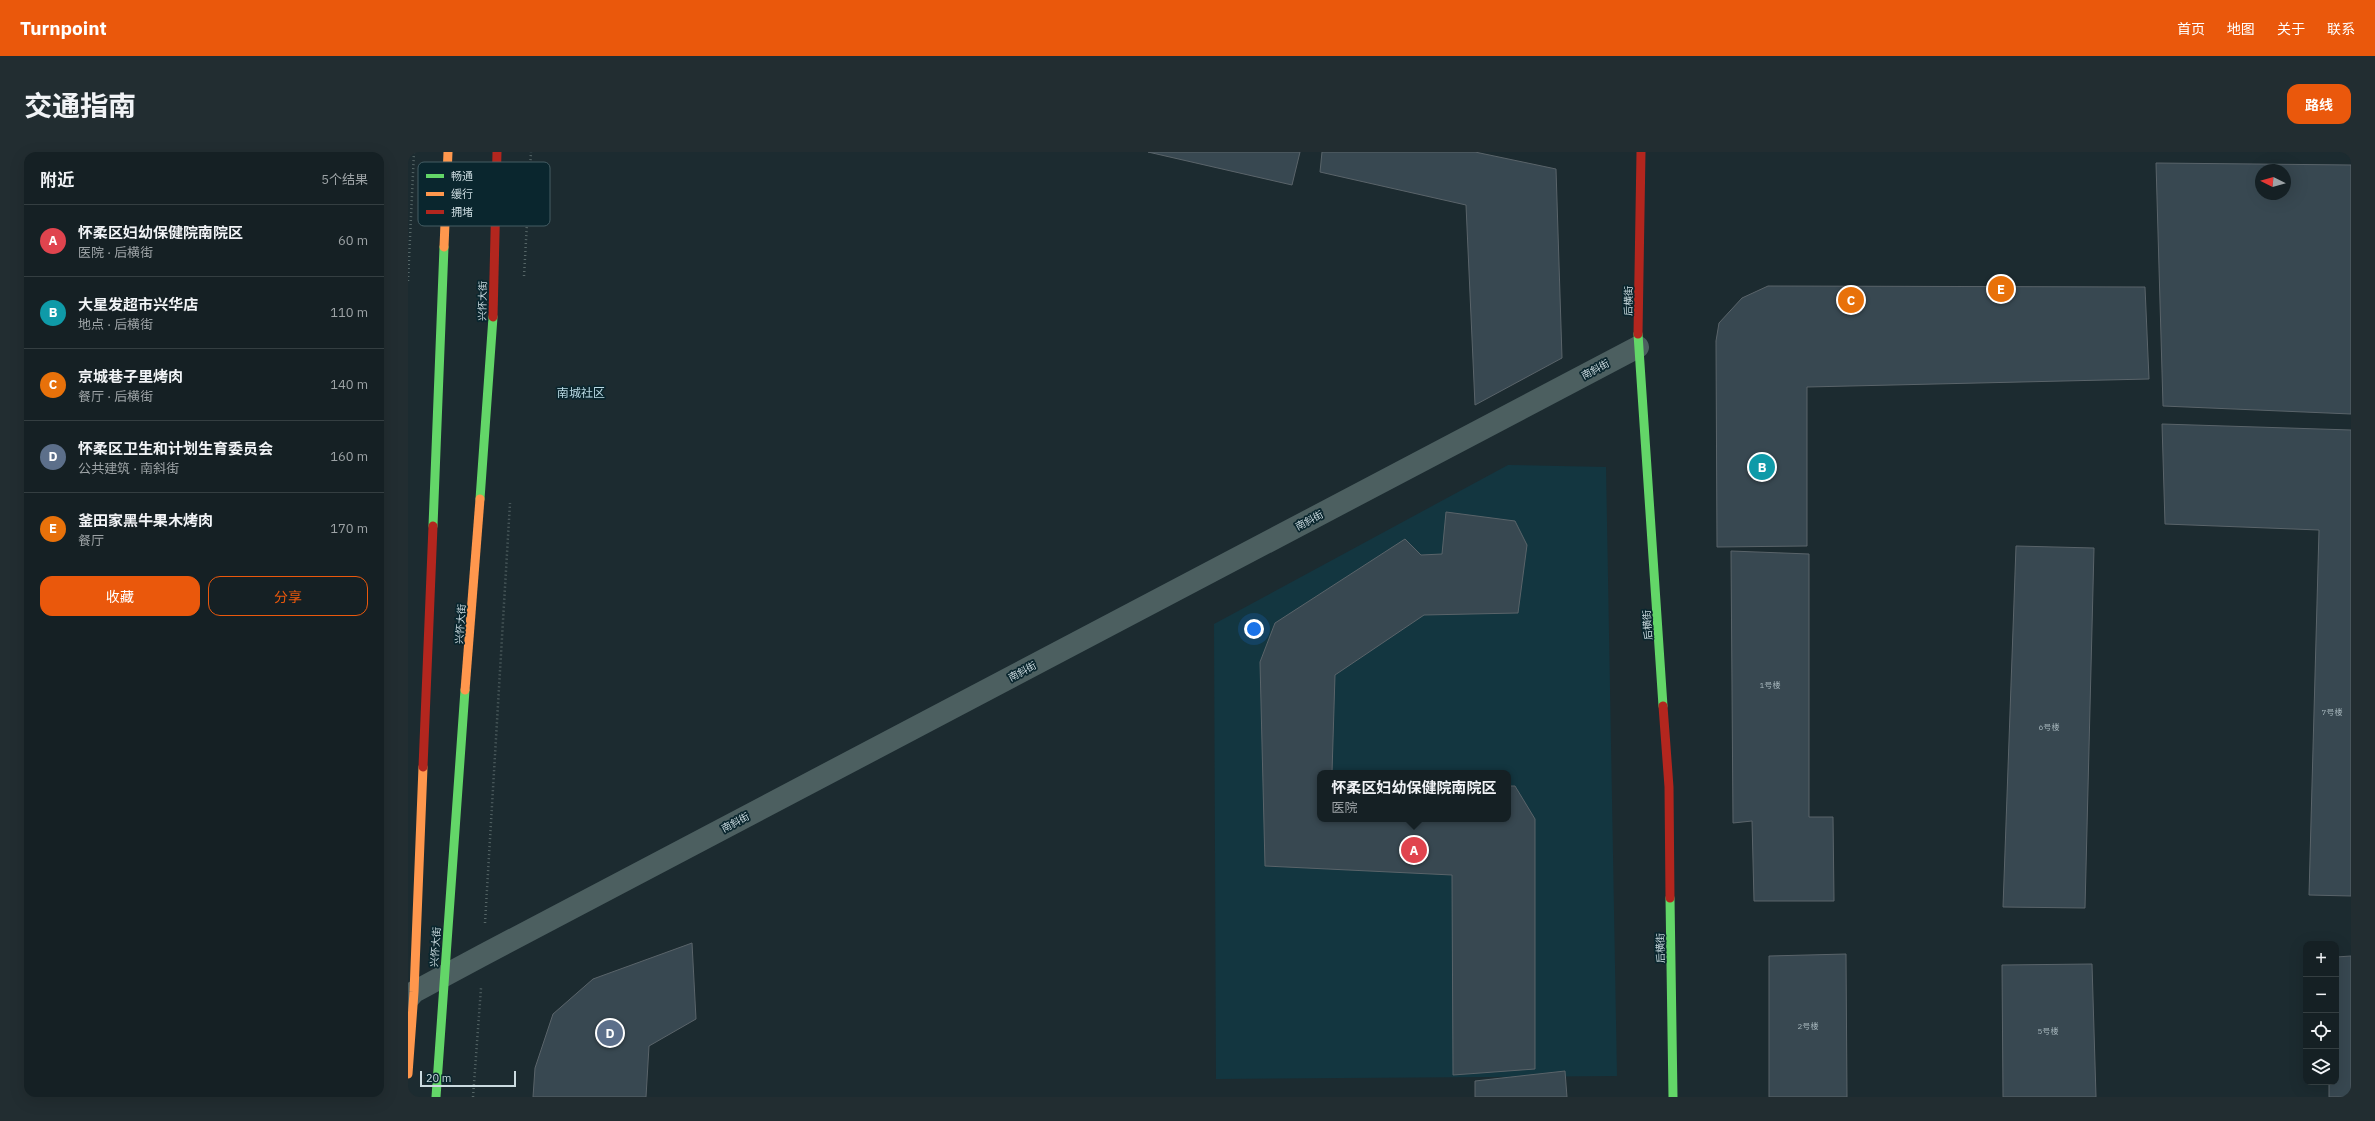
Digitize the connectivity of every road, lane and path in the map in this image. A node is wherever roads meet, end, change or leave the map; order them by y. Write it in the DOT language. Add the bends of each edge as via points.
graph roads {
  1 [pos="414,152"];
  2 [pos="448,152"];
  3 [pos="497,152"];
  4 [pos="532,152"];
  5 [pos="1642,152"];
  6 [pos="448,162"];
  7 [pos="497,162"];
  8 [pos="531,162"];
  9 [pos="445,226"];
  10 [pos="495,226"];
  11 [pos="527,226"];
  12 [pos="524,279"];
  13 [pos="408,281"];
  14 [pos="1638,347"];
  15 [pos="510,502"];
  16 [pos="483,956"];
  17 [pos="444,977"];
  18 [pos="410,994"];
  19 [pos="408,1074"];
  20 [pos="436,1097"];
  21 [pos="473,1097"];
  22 [pos="1673,1097"];
  1 -- 13 [label="path"];
  2 -- 6 [label="main road, 兴怀大街"];
  3 -- 7 [label="main road, 兴怀大街"];
  4 -- 8 [label="path"];
  5 -- 14 [label="main road, 后横街"];
  9 -- 18 [label="main road, 兴怀大街"];
  10 -- 17 [label="main road, 兴怀大街" via="492,352"];
  11 -- 12 [label="path"];
  14 -- 16 [label="street, 南斜街"];
  14 -- 22 [label="main road, 后横街" via="1669,787"];
  15 -- 16 [label="path"];
  16 -- 17 [label="street, 南斜街"];
  16 -- 21 [label="path"];
  17 -- 18 [label="street, 南斜街"];
  17 -- 20 [label="main road, 兴怀大街"];
  18 -- 19 [label="main road, 兴怀大街"];
}
